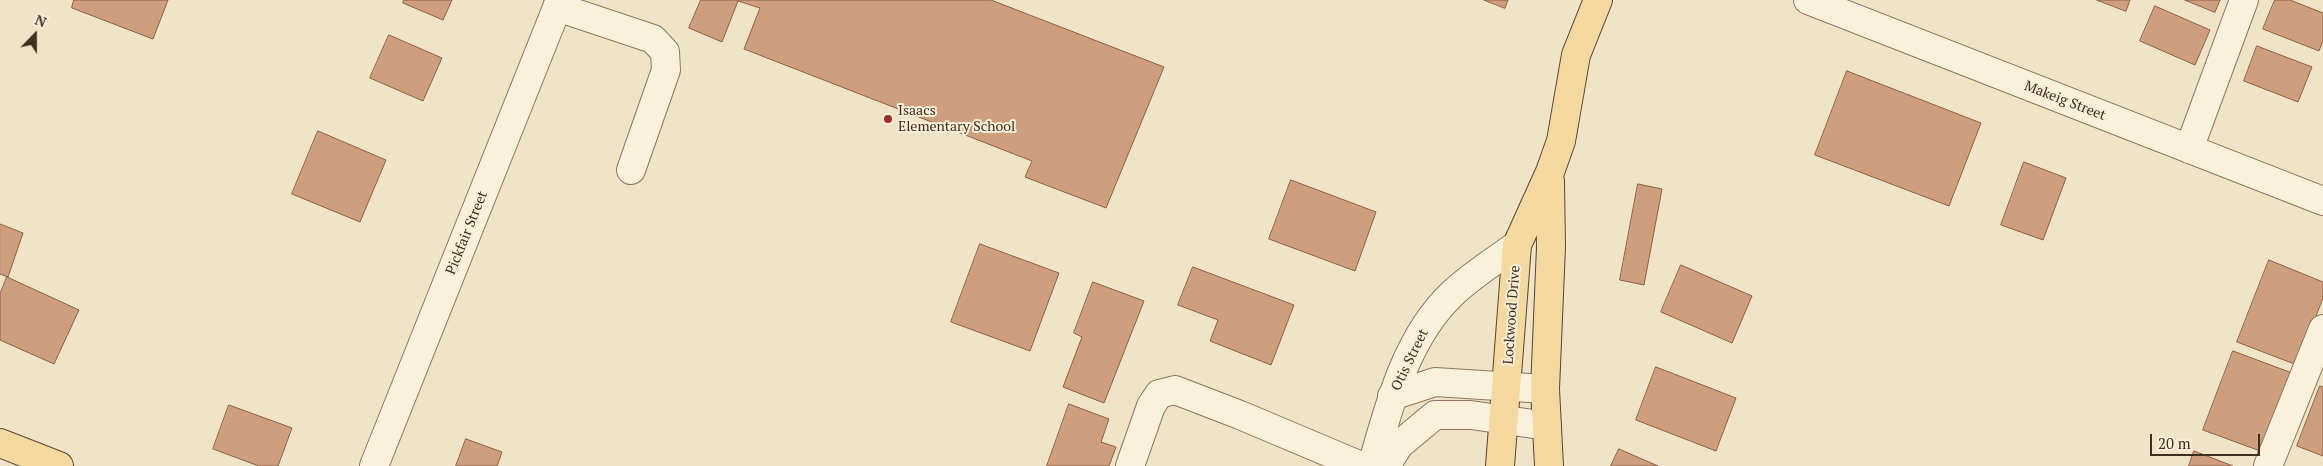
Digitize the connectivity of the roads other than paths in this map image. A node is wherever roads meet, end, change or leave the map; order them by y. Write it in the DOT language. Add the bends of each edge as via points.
graph roads {
  1 [pos="1598,0"];
  2 [pos="1808,0"];
  3 [pos="2244,0"];
  4 [pos="558,3"];
  5 [pos="2189,149"];
  6 [pos="631,170"];
  7 [pos="1550,172"];
  8 [pos="2323,201"];
  9 [pos="1517,245"];
  10 [pos="2323,329"];
  11 [pos="1506,387"];
  12 [pos="1545,389"];
  13 [pos="1392,396"];
  14 [pos="1504,420"];
  15 [pos="1547,426"];
  16 [pos="0,444"];
  17 [pos="59,466"];
  18 [pos="374,466"];
  19 [pos="1130,466"];
  20 [pos="1361,466"];
  21 [pos="1372,466"];
  22 [pos="1386,466"];
  23 [pos="1500,466"];
  24 [pos="1549,466"];
  25 [pos="2268,466"];
  1 -- 7 [label="main road, Lockwood Drive" via="1576,56 1561,141"];
  2 -- 5 [label="street, Makeig Street"];
  3 -- 5 [label="street"];
  4 -- 6 [label="street" via="653,39 666,52 666,70"];
  4 -- 18 [label="street, Pickfair Street"];
  5 -- 8 [label="street, Makeig Street"];
  7 -- 9 [label="main road, Lockwood Drive"];
  7 -- 12 [label="main road, Lockwood Drive" via="1551,246"];
  9 -- 11 [label="main road, Lockwood Drive"];
  9 -- 13 [label="street, Otis Street" via="1453,293 1420,333"];
  10 -- 25 [label="street"];
  11 -- 12 [label="street, Otis Street"];
  11 -- 13 [label="street, Otis Street" via="1435,382"];
  11 -- 14 [label="main road, Lockwood Drive"];
  12 -- 15 [label="main road, Lockwood Drive"];
  13 -- 21 [label="street, Otis Street"];
  14 -- 15 [label="street"];
  14 -- 22 [label="street" via="1435,415 1399,445"];
  14 -- 23 [label="main road, Lockwood Drive"];
  15 -- 24 [label="main road, Lockwood Drive"];
  16 -- 17 [label="main road"];
  19 -- 20 [label="street" via="1151,406 1159,394 1175,390"];
}
